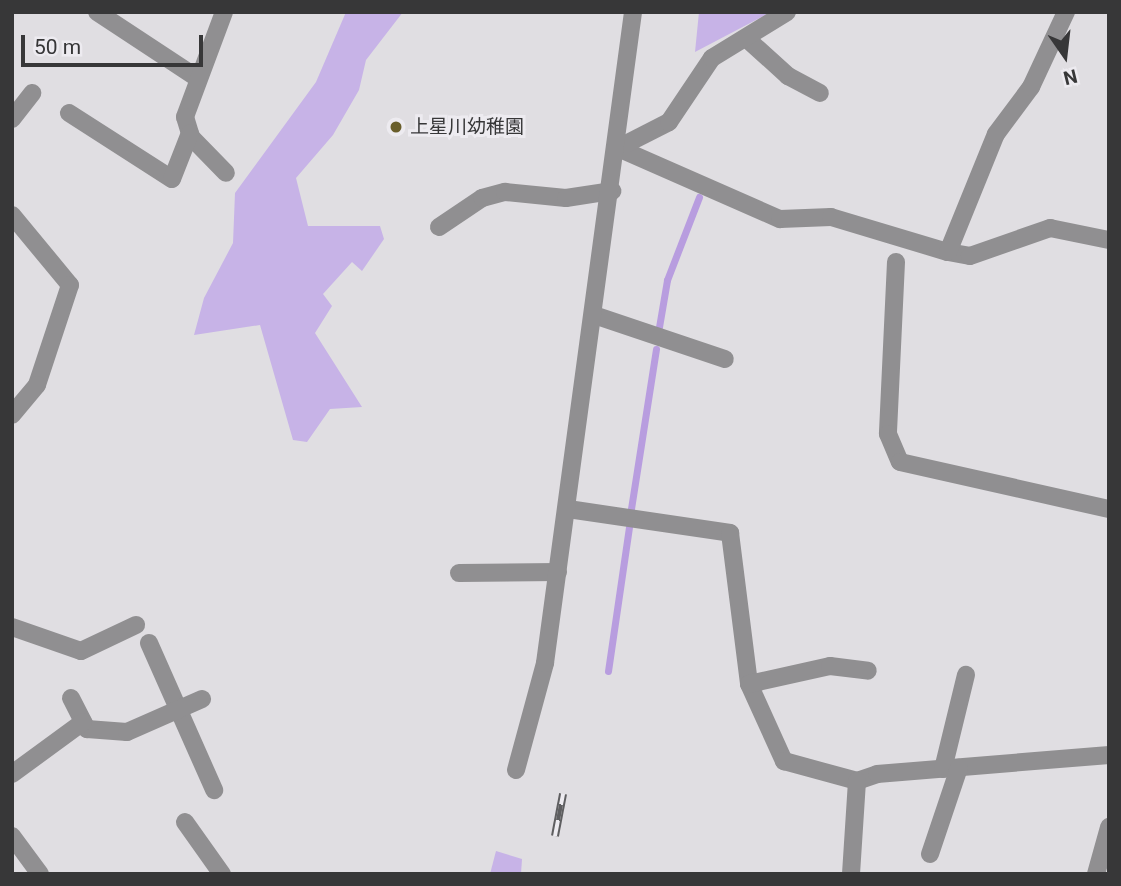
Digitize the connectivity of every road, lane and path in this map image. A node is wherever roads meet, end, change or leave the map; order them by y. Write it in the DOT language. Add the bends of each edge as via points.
graph roads {
  1 [pos="97,12"];
  2 [pos="224,12"];
  3 [pos="633,12"];
  4 [pos="786,12"];
  5 [pos="1066,12"];
  6 [pos="746,38"];
  7 [pos="197,78"];
  8 [pos="32,93"];
  9 [pos="820,93"];
  10 [pos="69,113"];
  11 [pos="12,119"];
  12 [pos="190,133"];
  13 [pos="618,148"];
  14 [pos="226,173"];
  15 [pos="612,191"];
  16 [pos="12,215"];
  17 [pos="439,227"];
  18 [pos="1109,240"];
  19 [pos="896,249"];
  20 [pos="948,253"];
  21 [pos="594,315"];
  22 [pos="725,359"];
  23 [pos="12,415"];
  24 [pos="568,509"];
  25 [pos="1109,509"];
  26 [pos="558,572"];
  27 [pos="459,573"];
  28 [pos="136,625"];
  29 [pos="12,627"];
  30 [pos="149,643"];
  31 [pos="868,671"];
  32 [pos="966,675"];
  33 [pos="749,684"];
  34 [pos="72,698"];
  35 [pos="202,699"];
  36 [pos="181,709"];
  37 [pos="83,722"];
  38 [pos="1109,755"];
  39 [pos="951,769"];
  40 [pos="516,770"];
  41 [pos="12,774"];
  42 [pos="857,781"];
  43 [pos="214,790"];
  44 [pos="185,822"];
  45 [pos="1109,827"];
  46 [pos="12,836"];
  47 [pos="930,854"];
  48 [pos="1099,873"];
  49 [pos="40,874"];
  50 [pos="222,874"];
  51 [pos="851,874"];
  1 -- 7 [label="street"];
  2 -- 7 [label="street"];
  3 -- 13 [label="street"];
  4 -- 6 [label="street"];
  5 -- 20 [label="street" via="1031,87 996,134"];
  6 -- 9 [label="street" via="789,76"];
  6 -- 13 [label="street" via="712,58 669,122"];
  7 -- 12 [label="street" via="185,117"];
  8 -- 11 [label="street"];
  10 -- 12 [label="street" via="172,179"];
  12 -- 14 [label="street"];
  13 -- 15 [label="street"];
  13 -- 19 [label="street" via="780,219 831,217"];
  15 -- 17 [label="street" via="566,198 505,192 482,198"];
  15 -- 21 [label="street"];
  16 -- 23 [label="street" via="70,285 37,385"];
  18 -- 20 [label="street" via="1050,228 970,256"];
  19 -- 20 [label="street"];
  19 -- 25 [label="street" via="888,433 900,462"];
  21 -- 22 [label="street"];
  21 -- 24 [label="street"];
  24 -- 26 [label="street"];
  24 -- 33 [label="street" via="730,533"];
  26 -- 27 [label="street"];
  26 -- 40 [label="street" via="545,663"];
  28 -- 29 [label="street" via="82,651"];
  30 -- 36 [label="street"];
  31 -- 33 [label="street" via="830,666"];
  32 -- 39 [label="street"];
  33 -- 42 [label="street" via="784,761"];
  34 -- 37 [label="street"];
  35 -- 36 [label="street"];
  36 -- 37 [label="street" via="127,732 88,729"];
  36 -- 43 [label="street"];
  37 -- 41 [label="street"];
  38 -- 39 [label="street"];
  39 -- 42 [label="street"];
  39 -- 47 [label="street"];
  42 -- 51 [label="street"];
  44 -- 50 [label="street"];
  45 -- 48 [label="street"];
  46 -- 49 [label="street"];
}
